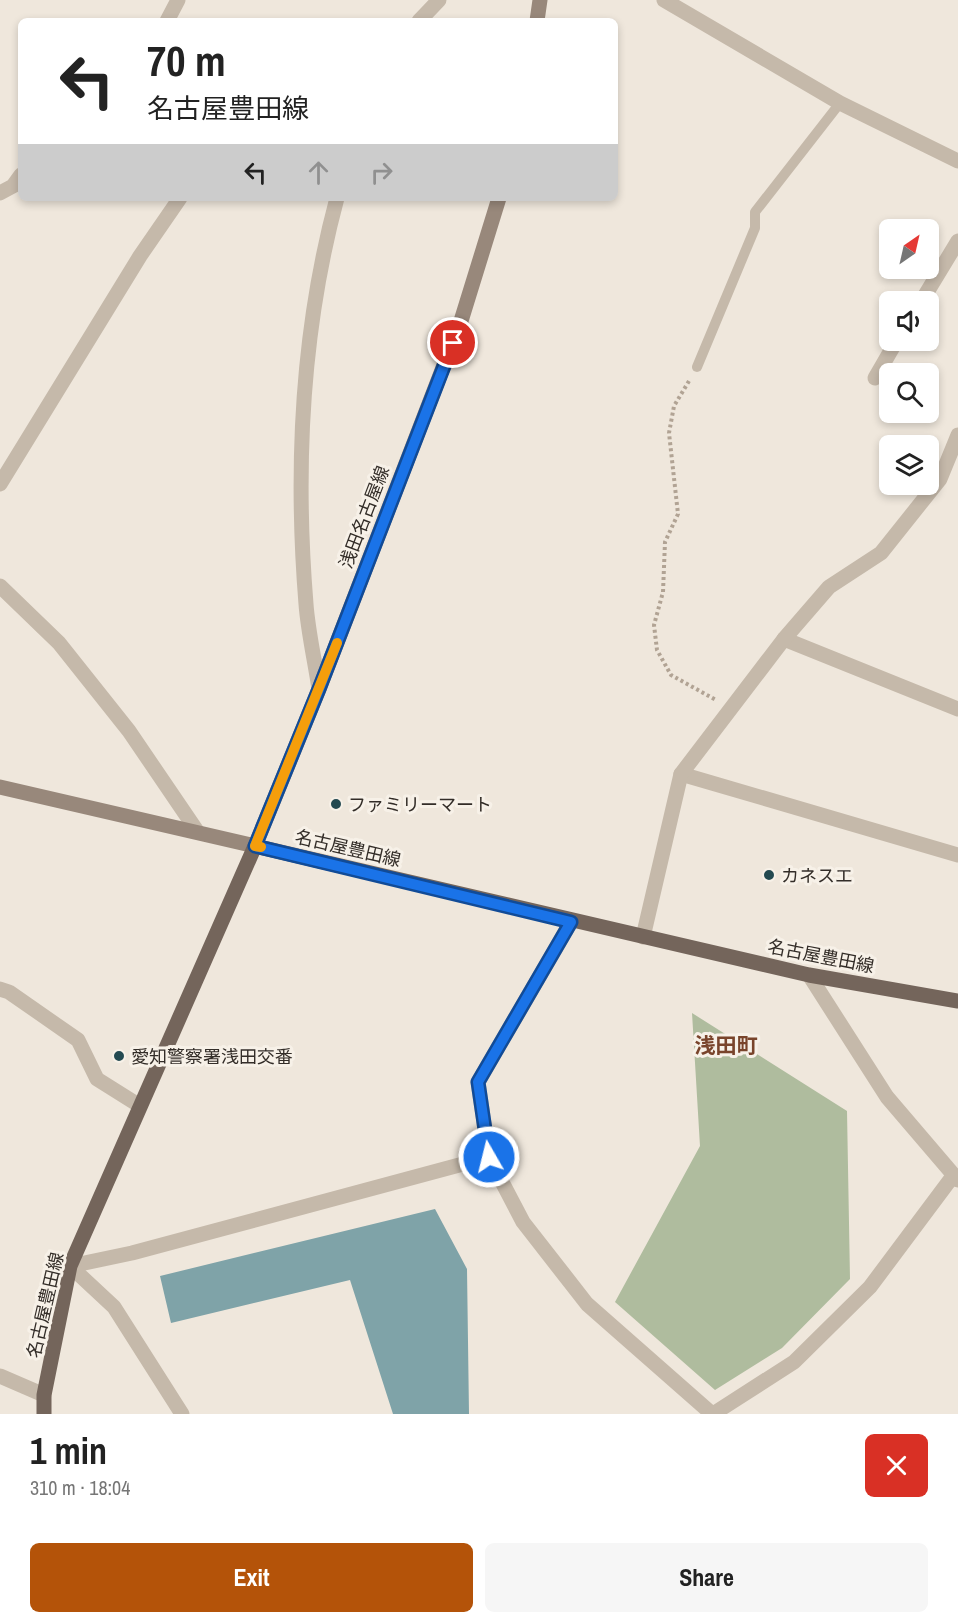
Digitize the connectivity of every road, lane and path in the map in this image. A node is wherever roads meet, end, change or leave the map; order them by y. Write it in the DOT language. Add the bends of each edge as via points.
graph roads {
  1 [pos="178,0"];
  2 [pos="439,0"];
  3 [pos="540,0"];
  4 [pos="664,0"];
  5 [pos="169,18"];
  6 [pos="422,18"];
  7 [pos="537,18"];
  8 [pos="840,103"];
  9 [pos="958,161"];
  10 [pos="18,180"];
  11 [pos="0,193"];
  12 [pos="178,201"];
  13 [pos="336,201"];
  14 [pos="498,201"];
  15 [pos="958,241"];
  16 [pos="928,291"];
  17 [pos="890,351"];
  18 [pos="697,367"];
  19 [pos="874,378"];
  20 [pos="958,435"];
  21 [pos="0,484"];
  22 [pos="0,586"];
  23 [pos="784,639"];
  24 [pos="319,689"];
  25 [pos="730,709"];
  26 [pos="958,709"];
  27 [pos="681,774"];
  28 [pos="0,787"];
  29 [pos="197,831"];
  30 [pos="255,846"];
  31 [pos="958,855"];
  32 [pos="571,922"];
  33 [pos="643,937"];
  34 [pos="809,975"];
  35 [pos="0,989"];
  36 [pos="958,1001"];
  37 [pos="140,1106"];
  38 [pos="489,1157"];
  39 [pos="955,1178"];
  40 [pos="70,1266"];
  41 [pos="0,1376"];
  42 [pos="44,1395"];
  43 [pos="44,1414"];
  44 [pos="182,1414"];
  45 [pos="712,1414"];
  1 -- 5 [label="street"];
  2 -- 6 [label="street"];
  3 -- 7 [label="main road"];
  4 -- 8 [label="street"];
  8 -- 9 [label="street"];
  8 -- 18 [label="lane" via="755,212 755,228"];
  10 -- 11 [label="street"];
  12 -- 21 [label="street"];
  13 -- 24 [label="street" via="321,257 301,472 306,605"];
  14 -- 24 [label="main road, 浅田名古屋線" via="461,321"];
  15 -- 16 [label="street"];
  17 -- 19 [label="street"];
  18 -- 25 [label="path" via="674,406 669,433 678,514 665,542 663,592 654,625 657,650 671,675"];
  20 -- 23 [label="street" via="940,480 881,553 829,587"];
  22 -- 29 [label="street" via="59,643 129,731"];
  23 -- 25 [label="street"];
  23 -- 26 [label="street"];
  24 -- 30 [label="main road, 浅田名古屋線"];
  25 -- 27 [label="street"];
  27 -- 31 [label="street"];
  27 -- 33 [label="street"];
  28 -- 29 [label="main road"];
  29 -- 30 [label="main road"];
  30 -- 32 [label="main road, 名古屋豊田線"];
  30 -- 37 [label="main road, 名古屋豊田線"];
  32 -- 33 [label="main road, 名古屋豊田線"];
  32 -- 38 [label="street" via="478,1082"];
  33 -- 34 [label="main road, 名古屋豊田線"];
  34 -- 36 [label="main road, 名古屋豊田線"];
  34 -- 39 [label="street" via="887,1097"];
  35 -- 37 [label="street" via="78,1040 97,1079"];
  37 -- 40 [label="main road, 名古屋豊田線"];
  38 -- 40 [label="street" via="144,1250"];
  38 -- 45 [label="street" via="523,1222 586,1304"];
  39 -- 45 [label="street" via="870,1287 794,1362"];
  40 -- 42 [label="main road, 名古屋豊田線"];
  40 -- 44 [label="street" via="114,1307"];
  41 -- 42 [label="street"];
  42 -- 43 [label="main road, 名古屋豊田線"];
}
